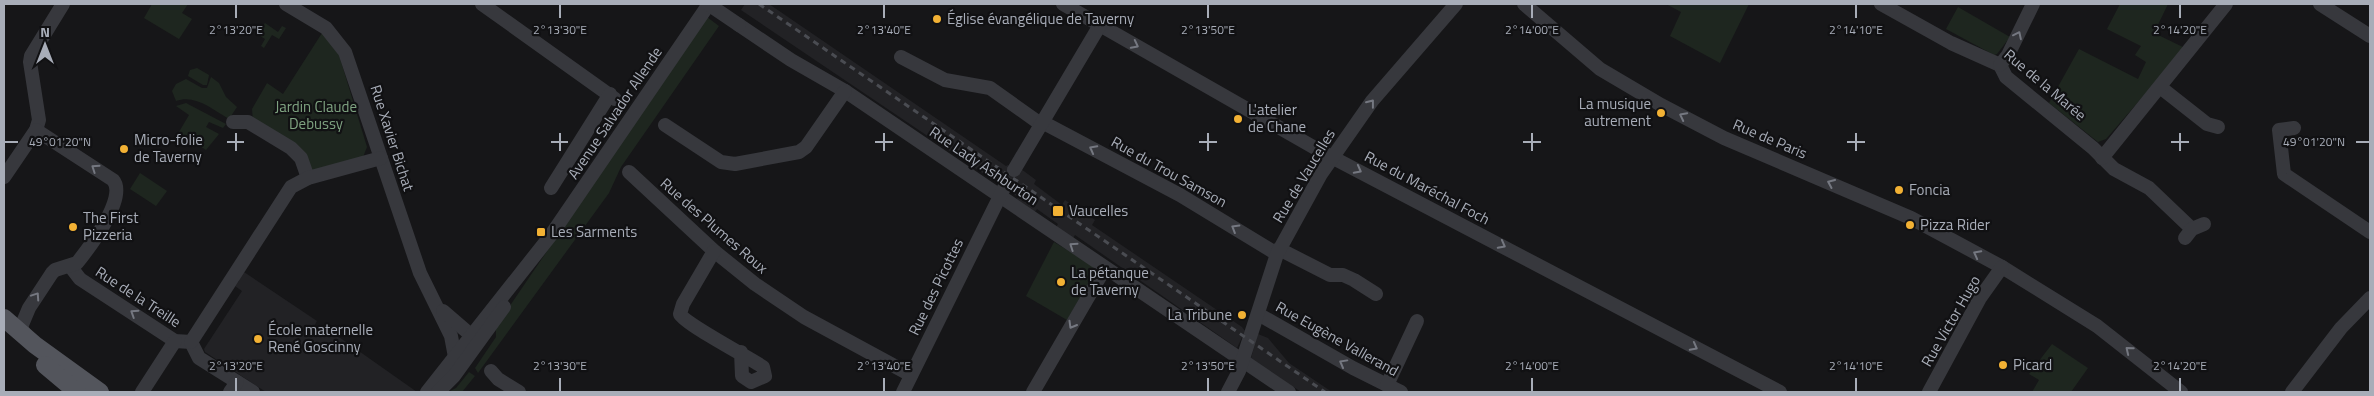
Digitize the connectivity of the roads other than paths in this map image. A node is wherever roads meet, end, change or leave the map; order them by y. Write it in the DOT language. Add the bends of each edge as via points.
graph roads {
  1 [pos="63,4"];
  2 [pos="286,4"];
  3 [pos="482,4"];
  4 [pos="708,4"];
  5 [pos="1062,4"];
  6 [pos="1456,4"];
  7 [pos="1524,4"];
  8 [pos="1881,4"];
  9 [pos="2033,4"];
  10 [pos="2226,4"];
  11 [pos="2320,4"];
  12 [pos="1100,25"];
  13 [pos="2370,36"];
  14 [pos="901,57"];
  15 [pos="2000,65"];
  16 [pos="2160,87"];
  17 [pos="845,91"];
  18 [pos="233,122"];
  19 [pos="1043,124"];
  20 [pos="665,125"];
  21 [pos="2218,127"];
  22 [pos="2294,128"];
  23 [pos="36,130"];
  24 [pos="1332,156"];
  25 [pos="381,158"];
  26 [pos="2102,158"];
  27 [pos="1014,170"];
  28 [pos="629,172"];
  29 [pos="4,177"];
  30 [pos="308,178"];
  31 [pos="551,188"];
  32 [pos="1001,193"];
  33 [pos="2194,230"];
  34 [pos="2370,232"];
  35 [pos="548,239"];
  36 [pos="1278,251"];
  37 [pos="714,252"];
  38 [pos="70,266"];
  39 [pos="2002,267"];
  40 [pos="1105,268"];
  41 [pos="1376,294"];
  42 [pos="2370,298"];
  43 [pos="436,306"];
  44 [pos="1258,314"];
  45 [pos="4,318"];
  46 [pos="1417,321"];
  47 [pos="4,328"];
  48 [pos="472,336"];
  49 [pos="26,338"];
  50 [pos="175,341"];
  51 [pos="192,342"];
  52 [pos="741,352"];
  53 [pos="455,357"];
  54 [pos="1241,360"];
  55 [pos="491,371"];
  56 [pos="911,376"];
  57 [pos="1387,385"];
  58 [pos="234,387"];
  59 [pos="440,391"];
  60 [pos="77,392"];
  61 [pos="100,392"];
  62 [pos="142,392"];
  63 [pos="254,392"];
  64 [pos="427,392"];
  65 [pos="519,392"];
  66 [pos="903,392"];
  67 [pos="1033,392"];
  68 [pos="1228,392"];
  69 [pos="1289,392"];
  70 [pos="1401,392"];
  71 [pos="1780,392"];
  72 [pos="1929,392"];
  73 [pos="2181,392"];
  74 [pos="2292,392"];
  1 -- 23 [label="street" via="31,56 39,112"];
  2 -- 25 [label="street, Rue Xavier Bichat" via="326,28 341,44"];
  3 -- 31 [label="street" via="612,96"];
  4 -- 17 [label="street, Rue Lady Ashburton, bridge" via="791,60"];
  4 -- 35 [label="street, Avenue Salvador Allende"];
  5 -- 12 [label="street, Rue du Maréchal Foch"];
  24 -- 6 [label="street, Rue de Vaucelles, one-way" via="1372,101"];
  39 -- 7 [label="street, Rue de Paris, one-way" via="1911,218 1724,138 1661,105 1600,69"];
  8 -- 15 [label="street, Rue de la Marée" via="1951,43"];
  15 -- 9 [label="street, one-way"];
  10 -- 16 [label="street"];
  11 -- 13 [label="street"];
  12 -- 19 [label="street"];
  12 -- 24 [label="street, Rue du Maréchal Foch, one-way"];
  14 -- 19 [label="street, Rue du Trou Samson" via="945,80 990,88"];
  15 -- 26 [label="street, Rue de la Marée" via="2006,77"];
  16 -- 21 [label="street" via="2207,124"];
  16 -- 26 [label="street"];
  17 -- 20 [label="street" via="806,147 799,152 762,159 734,164 721,162"];
  17 -- 32 [label="street, Rue Lady Ashburton"];
  18 -- 30 [label="street" via="248,122 291,148 301,158"];
  19 -- 27 [label="street"];
  36 -- 19 [label="street, Rue du Trou Samson, one-way" via="1180,195"];
  22 -- 34 [label="street" via="2279,130 2284,174"];
  23 -- 29 [label="street"];
  38 -- 23 [label="street, Rue de la Treille, one-way" via="78,263 115,205 118,189 113,180"];
  24 -- 36 [label="street, Rue de Vaucelles"];
  24 -- 71 [label="street, Rue du Maréchal Foch, one-way"];
  25 -- 30 [label="street"];
  25 -- 43 [label="street, Rue Xavier Bichat" via="420,274"];
  26 -- 33 [label="street, Rue de la Marée" via="2114,169 2149,188"];
  28 -- 37 [label="street, Rue des Plumes Roux"];
  30 -- 51 [label="street" via="291,187"];
  40 -- 32 [label="street, Rue Lady Ashburton, one-way"];
  32 -- 56 [label="street, Rue des Picottes"];
  35 -- 48 [label="street, Avenue Salvador Allende"];
  35 -- 59 [label="street, Avenue Salvador Allende" via="485,335"];
  36 -- 41 [label="street, Rue du Trou Samson" via="1330,274 1343,275"];
  36 -- 44 [label="street, Rue de Vaucelles"];
  37 -- 52 [label="street" via="680,314 687,322"];
  37 -- 56 [label="street, Rue des Plumes Roux" via="804,317"];
  49 -- 38 [label="street, one-way" via="21,327 29,308 52,273"];
  50 -- 38 [label="street, Rue de la Treille, one-way" via="80,279"];
  39 -- 72 [label="street, Rue Victor Hugo" via="1980,298"];
  73 -- 39 [label="street, Rue de Paris, one-way" via="2097,326"];
  40 -- 54 [label="street, Rue Lady Ashburton"];
  40 -- 67 [label="street, one-way"];
  42 -- 74 [label="street"];
  43 -- 48 [label="street, Rue Xavier Bichat"];
  43 -- 53 [label="street, Rue Xavier Bichat" via="451,336"];
  44 -- 54 [label="street, Rue de Vaucelles"];
  57 -- 44 [label="street, Rue Eugène Vallerand, one-way"];
  45 -- 49 [label="main road"];
  46 -- 57 [label="street"];
  47 -- 60 [label="main road"];
  48 -- 53 [label="street, Avenue Salvador Allende"];
  48 -- 59 [label="street" via="471,344"];
  49 -- 61 [label="main road"];
  50 -- 51 [label="street, Rue de la Treille"];
  50 -- 62 [label="street"];
  51 -- 58 [label="street, Rue de la Treille" via="199,358"];
  53 -- 64 [label="street, Avenue Salvador Allende"];
  54 -- 68 [label="street, Rue de Vaucelles"];
  54 -- 69 [label="street, Rue Lady Ashburton"];
  55 -- 65 [label="street"];
  56 -- 66 [label="street, Rue des Picottes"];
  57 -- 70 [label="street, Rue Eugène Vallerand"];
  58 -- 63 [label="street, Rue de la Treille"];
}
